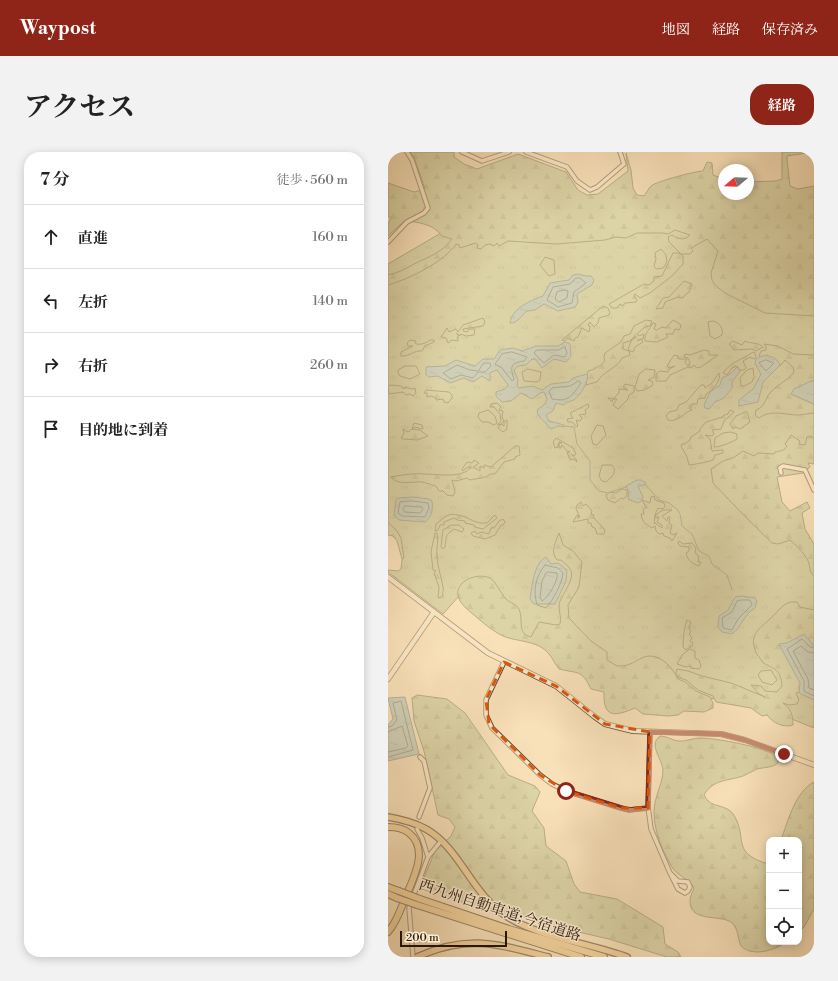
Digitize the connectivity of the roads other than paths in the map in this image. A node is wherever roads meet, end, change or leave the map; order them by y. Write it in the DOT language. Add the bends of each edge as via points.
graph roads {
  1 [pos="407,152"];
  2 [pos="462,152"];
  3 [pos="509,152"];
  4 [pos="526,152"];
  5 [pos="620,152"];
  6 [pos="388,242"];
  7 [pos="781,473"];
  8 [pos="814,490"];
  9 [pos="388,577"];
  10 [pos="434,612"];
  11 [pos="504,662"];
  12 [pos="388,679"];
  13 [pos="650,732"];
  14 [pos="420,756"];
  15 [pos="814,765"];
  16 [pos="648,808"];
  17 [pos="388,817"];
  18 [pos="419,817"];
  19 [pos="388,827"];
  20 [pos="416,829"];
  21 [pos="441,841"];
  22 [pos="428,857"];
  23 [pos="670,873"];
  24 [pos="388,887"];
  25 [pos="388,894"];
  26 [pos="398,894"];
  27 [pos="418,902"];
  28 [pos="388,932"];
  29 [pos="413,957"];
  30 [pos="417,957"];
  31 [pos="548,957"];
  32 [pos="581,957"];
  33 [pos="604,957"];
  34 [pos="627,957"];
  1 -- 6 [label="street" via="428,208 407,222"];
  2 -- 3 [label="street" via="482,161"];
  4 -- 5 [label="street" via="567,167 577,181 590,190 624,164"];
  7 -- 8 [label="street" via="780,468 783,466 805,470"];
  9 -- 10 [label="street"];
  10 -- 11 [label="street"];
  10 -- 12 [label="street"];
  11 -- 13 [label="street" via="556,686 605,724 627,730"];
  11 -- 16 [label="street" via="485,706 489,724 498,734 540,775 559,788 629,810"];
  13 -- 15 [label="street" via="721,734"];
  13 -- 16 [label="street"];
  14 -- 18 [label="street" via="425,765 430,788"];
  16 -- 23 [label="street" via="654,838"];
  17 -- 21 [label="highway" via="422,827"];
  19 -- 28 [label="highway" via="406,831 416,840 419,847 417,868 395,924"];
  20 -- 22 [label="street"];
  21 -- 22 [label="street"];
  21 -- 34 [label="highway" via="482,896 507,916 531,928"];
  22 -- 29 [label="street" via="409,908"];
  23 -- 23 [label="street" via="678,881 688,882 688,891 685,893 678,889"];
  24 -- 26 [label="highway, 西九州自動車道;今宿道路"];
  25 -- 26 [label="highway, 西九州自動車道;今宿道路"];
  26 -- 27 [label="highway, 西九州自動車道;今宿道路, bridge"];
  27 -- 32 [label="highway, 西九州自動車道;今宿道路"];
  27 -- 33 [label="highway, 西九州自動車道;今宿道路"];
  30 -- 31 [label="highway" via="455,945 488,943"];
}
